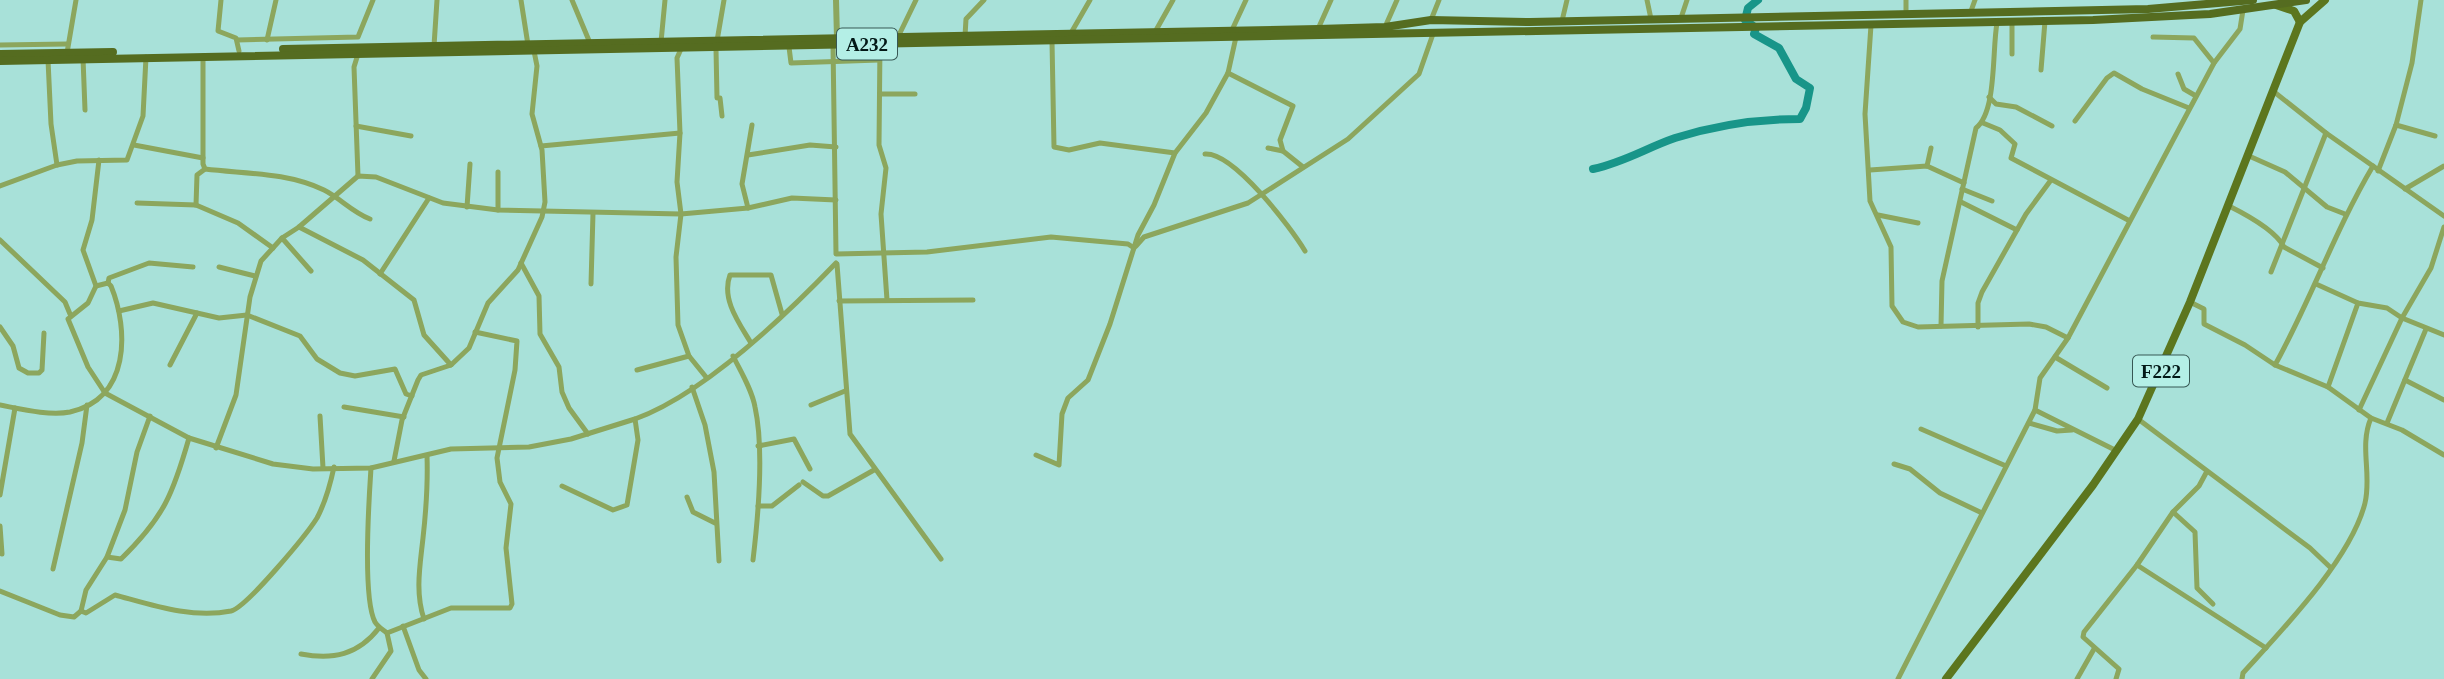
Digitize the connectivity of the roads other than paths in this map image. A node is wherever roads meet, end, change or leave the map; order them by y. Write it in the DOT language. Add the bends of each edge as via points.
graph roads {
  1 [pos="76,0"];
  2 [pos="221,0"];
  3 [pos="276,0"];
  4 [pos="373,0"];
  5 [pos="437,0"];
  6 [pos="521,0"];
  7 [pos="572,0"];
  8 [pos="665,0"];
  9 [pos="724,0"];
  10 [pos="836,0"];
  11 [pos="916,0"];
  12 [pos="984,0"];
  13 [pos="1090,0"];
  14 [pos="1172,0"];
  15 [pos="1246,0"];
  16 [pos="1331,0"];
  17 [pos="1397,0"];
  18 [pos="1439,0"];
  19 [pos="1567,0"];
  20 [pos="1647,0"];
  21 [pos="1686,0"];
  22 [pos="1906,0"];
  23 [pos="1975,0"];
  24 [pos="2098,0"];
  25 [pos="2253,0"];
  26 [pos="2306,0"];
  27 [pos="2325,0"];
  28 [pos="2421,0"];
  29 [pos="2208,3"];
  30 [pos="2276,5"];
  31 [pos="2096,10"];
  32 [pos="2243,10"];
  33 [pos="1971,12"];
  34 [pos="1906,14"];
  35 [pos="1929,14"];
  36 [pos="1681,18"];
  37 [pos="1651,19"];
  38 [pos="1431,20"];
  39 [pos="1562,21"];
  40 [pos="2045,21"];
  41 [pos="1530,22"];
  42 [pos="2012,22"];
  43 [pos="2300,22"];
  44 [pos="1997,23"];
  45 [pos="1928,24"];
  46 [pos="1871,25"];
  47 [pos="1385,27"];
  48 [pos="1318,29"];
  49 [pos="1155,32"];
  50 [pos="1530,32"];
  51 [pos="1071,33"];
  52 [pos="1234,34"];
  53 [pos="1253,34"];
  54 [pos="1433,34"];
  55 [pos="965,36"];
  56 [pos="898,37"];
  57 [pos="2153,37"];
  58 [pos="989,39"];
  59 [pos="237,40"];
  60 [pos="267,40"];
  61 [pos="835,41"];
  62 [pos="1052,41"];
  63 [pos="590,43"];
  64 [pos="661,43"];
  65 [pos="880,44"];
  66 [pos="0,45"];
  67 [pos="290,45"];
  68 [pos="716,45"];
  69 [pos="433,46"];
  70 [pos="789,47"];
  71 [pos="67,48"];
  72 [pos="531,48"];
  73 [pos="681,49"];
  74 [pos="239,51"];
  75 [pos="264,53"];
  76 [pos="0,54"];
  77 [pos="358,54"];
  78 [pos="2012,54"];
  79 [pos="146,56"];
  80 [pos="203,57"];
  81 [pos="83,58"];
  82 [pos="48,60"];
  83 [pos="879,60"];
  84 [pos="0,61"];
  85 [pos="834,61"];
  86 [pos="2214,63"];
  87 [pos="2041,70"];
  88 [pos="1228,73"];
  89 [pos="2178,74"];
  90 [pos="2273,91"];
  91 [pos="880,94"];
  92 [pos="915,94"];
  93 [pos="2196,96"];
  94 [pos="1989,97"];
  95 [pos="2189,108"];
  96 [pos="85,110"];
  97 [pos="722,117"];
  98 [pos="2076,121"];
  99 [pos="1983,123"];
  100 [pos="752,125"];
  101 [pos="2396,125"];
  102 [pos="356,126"];
  103 [pos="2052,126"];
  104 [pos="680,133"];
  105 [pos="2326,133"];
  106 [pos="411,136"];
  107 [pos="2435,136"];
  108 [pos="134,145"];
  109 [pos="541,146"];
  110 [pos="836,147"];
  111 [pos="1268,148"];
  112 [pos="1931,148"];
  113 [pos="1283,151"];
  114 [pos="1175,153"];
  115 [pos="1205,154"];
  116 [pos="748,155"];
  117 [pos="2249,156"];
  118 [pos="203,158"];
  119 [pos="99,160"];
  120 [pos="470,164"];
  121 [pos="57,165"];
  122 [pos="1927,166"];
  123 [pos="2444,166"];
  124 [pos="1303,167"];
  125 [pos="205,169"];
  126 [pos="2376,169"];
  127 [pos="1870,170"];
  128 [pos="498,172"];
  129 [pos="358,176"];
  130 [pos="2051,180"];
  131 [pos="0,186"];
  132 [pos="1963,186"];
  133 [pos="2304,189"];
  134 [pos="2405,190"];
  135 [pos="1260,194"];
  136 [pos="333,195"];
  137 [pos="429,198"];
  138 [pos="836,200"];
  139 [pos="1992,201"];
  140 [pos="1961,202"];
  141 [pos="137,203"];
  142 [pos="196,205"];
  143 [pos="2229,206"];
  144 [pos="467,207"];
  145 [pos="748,208"];
  146 [pos="498,210"];
  147 [pos="542,210"];
  148 [pos="593,213"];
  149 [pos="681,214"];
  150 [pos="2345,214"];
  151 [pos="1878,215"];
  152 [pos="2444,216"];
  153 [pos="370,219"];
  154 [pos="2128,220"];
  155 [pos="1918,223"];
  156 [pos="299,227"];
  157 [pos="2444,227"];
  158 [pos="2017,230"];
  159 [pos="1141,236"];
  160 [pos="282,238"];
  161 [pos="0,240"];
  162 [pos="2284,247"];
  163 [pos="273,248"];
  164 [pos="1134,248"];
  165 [pos="883,251"];
  166 [pos="1305,251"];
  167 [pos="836,254"];
  168 [pos="521,263"];
  169 [pos="836,263"];
  170 [pos="193,267"];
  171 [pos="219,267"];
  172 [pos="2323,268"];
  173 [pos="311,271"];
  174 [pos="2271,272"];
  175 [pos="380,274"];
  176 [pos="255,276"];
  177 [pos="108,283"];
  178 [pos="591,284"];
  179 [pos="2316,284"];
  180 [pos="96,286"];
  181 [pos="887,300"];
  182 [pos="973,300"];
  183 [pos="839,301"];
  184 [pos="2190,302"];
  185 [pos="2358,303"];
  186 [pos="119,311"];
  187 [pos="197,313"];
  188 [pos="70,314"];
  189 [pos="782,314"];
  190 [pos="247,315"];
  191 [pos="2402,318"];
  192 [pos="1941,326"];
  193 [pos="0,327"];
  194 [pos="1978,327"];
  195 [pos="2426,329"];
  196 [pos="475,332"];
  197 [pos="44,333"];
  198 [pos="2444,335"];
  199 [pos="2068,338"];
  200 [pos="751,342"];
  201 [pos="688,356"];
  202 [pos="733,356"];
  203 [pos="2055,357"];
  204 [pos="170,365"];
  205 [pos="451,365"];
  206 [pos="2275,365"];
  207 [pos="637,370"];
  208 [pos="706,377"];
  209 [pos="2405,380"];
  210 [pos="692,387"];
  211 [pos="2328,387"];
  212 [pos="2107,388"];
  213 [pos="845,391"];
  214 [pos="105,393"];
  215 [pos="412,396"];
  216 [pos="2444,400"];
  217 [pos="0,405"];
  218 [pos="87,405"];
  219 [pos="811,405"];
  220 [pos="344,407"];
  221 [pos="15,408"];
  222 [pos="2035,410"];
  223 [pos="2359,410"];
  224 [pos="150,416"];
  225 [pos="320,416"];
  226 [pos="404,417"];
  227 [pos="2371,418"];
  228 [pos="635,419"];
  229 [pos="2138,419"];
  230 [pos="2029,423"];
  231 [pos="2387,423"];
  232 [pos="1921,429"];
  233 [pos="2072,430"];
  234 [pos="588,434"];
  235 [pos="189,438"];
  236 [pos="501,446"];
  237 [pos="758,446"];
  238 [pos="216,448"];
  239 [pos="2117,451"];
  240 [pos="1036,455"];
  241 [pos="2444,455"];
  242 [pos="427,456"];
  243 [pos="394,461"];
  244 [pos="1894,464"];
  245 [pos="2006,466"];
  246 [pos="334,467"];
  247 [pos="323,468"];
  248 [pos="371,468"];
  249 [pos="2,469"];
  250 [pos="810,469"];
  251 [pos="874,470"];
  252 [pos="2206,473"];
  253 [pos="562,486"];
  254 [pos="0,495"];
  255 [pos="687,497"];
  256 [pos="758,506"];
  257 [pos="2173,512"];
  258 [pos="1982,513"];
  259 [pos="715,523"];
  260 [pos="0,526"];
  261 [pos="2,554"];
  262 [pos="107,557"];
  263 [pos="941,559"];
  264 [pos="753,560"];
  265 [pos="719,561"];
  266 [pos="2137,565"];
  267 [pos="2331,568"];
  268 [pos="53,569"];
  269 [pos="0,591"];
  270 [pos="2213,604"];
  271 [pos="81,611"];
  272 [pos="425,619"];
  273 [pos="403,626"];
  274 [pos="379,628"];
  275 [pos="387,633"];
  276 [pos="2094,649"];
  277 [pos="2264,650"];
  278 [pos="301,653"];
  279 [pos="372,679"];
  280 [pos="426,679"];
  281 [pos="1898,679"];
  282 [pos="1946,679"];
  283 [pos="2077,679"];
  284 [pos="2116,679"];
  285 [pos="2242,679"];
  1 -- 71 [label="street"];
  2 -- 59 [label="street" via="218,31"];
  3 -- 60 [label="street"];
  4 -- 67 [label="street" via="359,37"];
  5 -- 69 [label="street"];
  6 -- 72 [label="street"];
  7 -- 63 [label="street"];
  8 -- 64 [label="street"];
  9 -- 68 [label="street"];
  10 -- 61 [label="street"];
  11 -- 56 [label="street"];
  12 -- 55 [label="street" via="966,19"];
  13 -- 51 [label="street"];
  14 -- 49 [label="street"];
  15 -- 52 [label="street"];
  16 -- 48 [label="street"];
  17 -- 47 [label="street"];
  18 -- 38 [label="street"];
  19 -- 39 [label="street"];
  20 -- 37 [label="street"];
  21 -- 36 [label="street"];
  22 -- 34 [label="street"];
  23 -- 33 [label="street"];
  24 -- 31 [label="street"];
  25 -- 29 [label="highway, A232"];
  26 -- 30 [label="highway, A232"];
  27 -- 43 [label="main road, F222"];
  28 -- 101 [label="street" via="2412,63"];
  29 -- 31 [label="highway, A232"];
  30 -- 32 [label="highway, A232"];
  30 -- 43 [label="main road" via="2294,11"];
  31 -- 33 [label="highway, A232"];
  32 -- 40 [label="highway, A232"];
  32 -- 86 [label="street" via="2240,29"];
  33 -- 35 [label="highway, A232"];
  34 -- 35 [label="highway, A232"];
  34 -- 36 [label="highway, A232"];
  35 -- 45 [label="highway"];
  36 -- 37 [label="highway, A232"];
  37 -- 39 [label="highway, A232"];
  38 -- 41 [label="highway, A232"];
  38 -- 47 [label="highway, A232"];
  39 -- 41 [label="highway, A232"];
  40 -- 42 [label="highway, A232"];
  40 -- 87 [label="street"];
  41 -- 50 [label="highway"];
  42 -- 44 [label="highway, A232"];
  42 -- 78 [label="street"];
  43 -- 90 [label="main road, F222"];
  44 -- 45 [label="highway, A232"];
  44 -- 94 [label="street"];
  45 -- 46 [label="highway, A232"];
  46 -- 50 [label="highway, A232"];
  46 -- 127 [label="street" via="1865,114"];
  47 -- 48 [label="highway, A232"];
  48 -- 53 [label="highway, A232"];
  49 -- 51 [label="highway, A232"];
  49 -- 52 [label="highway, A232"];
  50 -- 54 [label="highway, A232"];
  51 -- 58 [label="highway, A232"];
  52 -- 53 [label="highway, A232"];
  52 -- 62 [label="highway, A232"];
  52 -- 88 [label="street"];
  53 -- 54 [label="highway, A232"];
  54 -- 124 [label="street" via="1419,74 1348,139"];
  55 -- 56 [label="highway, A232"];
  55 -- 58 [label="highway, A232"];
  56 -- 61 [label="highway, A232"];
  57 -- 86 [label="street" via="2194,38"];
  58 -- 62 [label="highway, A232"];
  58 -- 65 [label="highway, A232"];
  59 -- 60 [label="street"];
  59 -- 74 [label="street"];
  60 -- 67 [label="street"];
  61 -- 65 [label="highway, A232"];
  61 -- 68 [label="highway, A232"];
  61 -- 70 [label="highway, A232"];
  61 -- 85 [label="street"];
  62 -- 114 [label="street" via="1054,147 1066,151 1100,143"];
  63 -- 64 [label="highway, A232"];
  63 -- 72 [label="highway, A232"];
  64 -- 68 [label="highway, A232"];
  65 -- 83 [label="street"];
  66 -- 71 [label="street"];
  67 -- 69 [label="highway, A232"];
  67 -- 75 [label="highway, A232"];
  68 -- 70 [label="highway, A232"];
  68 -- 73 [label="highway, A232"];
  68 -- 97 [label="street"];
  69 -- 72 [label="highway, A232"];
  70 -- 85 [label="street" via="791,63"];
  71 -- 74 [label="highway, A232"];
  71 -- 76 [label="highway, A232"];
  72 -- 73 [label="highway, A232"];
  72 -- 77 [label="highway, A232"];
  72 -- 109 [label="street" via="537,66 532,114"];
  73 -- 104 [label="street" via="677,55"];
  74 -- 75 [label="highway, A232"];
  75 -- 77 [label="highway, A232"];
  75 -- 80 [label="highway, A232"];
  77 -- 102 [label="street" via="354,67"];
  79 -- 80 [label="highway, A232"];
  79 -- 81 [label="highway, A232"];
  79 -- 108 [label="street" via="143,116"];
  80 -- 118 [label="street"];
  81 -- 82 [label="highway, A232"];
  81 -- 96 [label="street"];
  82 -- 84 [label="highway, A232"];
  82 -- 121 [label="street"];
  83 -- 85 [label="street"];
  83 -- 91 [label="street"];
  85 -- 110 [label="street"];
  86 -- 93 [label="street"];
  88 -- 113 [label="street" via="1293,106 1280,140"];
  88 -- 114 [label="street" via="1206,113"];
  89 -- 93 [label="street" via="2184,89"];
  90 -- 105 [label="street"];
  90 -- 117 [label="main road, F222"];
  91 -- 92 [label="street"];
  91 -- 165 [label="street" via="880,156 886,168"];
  93 -- 95 [label="street"];
  94 -- 99 [label="street"];
  94 -- 103 [label="street"];
  95 -- 98 [label="street" via="2114,73"];
  95 -- 154 [label="street"];
  99 -- 130 [label="street" via="2015,144 2011,158"];
  99 -- 132 [label="street" via="1976,128"];
  100 -- 116 [label="street"];
  101 -- 107 [label="street"];
  101 -- 126 [label="street"];
  102 -- 106 [label="street"];
  102 -- 129 [label="street"];
  104 -- 109 [label="street"];
  104 -- 149 [label="street" via="677,182"];
  105 -- 126 [label="street"];
  105 -- 133 [label="street"];
  108 -- 118 [label="street"];
  108 -- 119 [label="street" via="125,162"];
  109 -- 147 [label="street"];
  110 -- 116 [label="street" via="810,145"];
  110 -- 138 [label="street"];
  111 -- 113 [label="street"];
  112 -- 122 [label="street"];
  113 -- 124 [label="street"];
  114 -- 159 [label="street"];
  115 -- 135 [label="street" via="1220,158"];
  116 -- 145 [label="street" via="742,184"];
  117 -- 133 [label="street" via="2285,172"];
  117 -- 143 [label="main road, F222"];
  118 -- 125 [label="street"];
  119 -- 121 [label="street"];
  119 -- 180 [label="street" via="92,220 83,250"];
  120 -- 144 [label="street"];
  121 -- 131 [label="street"];
  122 -- 127 [label="street"];
  122 -- 132 [label="street"];
  123 -- 134 [label="street"];
  124 -- 135 [label="street"];
  125 -- 136 [label="street" via="275,175"];
  125 -- 142 [label="street" via="197,175"];
  126 -- 134 [label="street"];
  126 -- 150 [label="street"];
  127 -- 151 [label="street" via="1870,201"];
  128 -- 146 [label="street"];
  129 -- 136 [label="street"];
  129 -- 137 [label="street" via="376,177"];
  130 -- 154 [label="street"];
  130 -- 158 [label="street"];
  132 -- 139 [label="street"];
  132 -- 140 [label="street"];
  133 -- 150 [label="street"];
  133 -- 162 [label="street"];
  134 -- 152 [label="street"];
  135 -- 159 [label="street" via="1221,214"];
  135 -- 166 [label="street"];
  136 -- 153 [label="street"];
  136 -- 156 [label="street"];
  137 -- 144 [label="street"];
  137 -- 175 [label="street"];
  138 -- 145 [label="street" via="792,198"];
  138 -- 167 [label="street"];
  140 -- 158 [label="street"];
  140 -- 192 [label="street" via="1942,281"];
  141 -- 142 [label="street"];
  142 -- 163 [label="street" via="238,223"];
  143 -- 162 [label="street" via="2257,221"];
  143 -- 184 [label="main road, F222"];
  144 -- 146 [label="street"];
  145 -- 149 [label="street"];
  146 -- 147 [label="street"];
  147 -- 148 [label="street"];
  147 -- 168 [label="street"];
  148 -- 149 [label="street"];
  148 -- 178 [label="street"];
  149 -- 201 [label="street" via="676,257 678,325"];
  150 -- 172 [label="street"];
  151 -- 155 [label="street"];
  151 -- 192 [label="street" via="1891,247 1890,294 1898,317 1908,326"];
  154 -- 199 [label="street"];
  156 -- 160 [label="street"];
  156 -- 175 [label="street" via="363,260"];
  157 -- 191 [label="street" via="2431,268"];
  158 -- 194 [label="street" via="1982,292"];
  159 -- 164 [label="street"];
  160 -- 163 [label="street"];
  160 -- 173 [label="street"];
  161 -- 188 [label="street" via="65,302"];
  162 -- 172 [label="street"];
  162 -- 174 [label="street"];
  163 -- 176 [label="street"];
  164 -- 165 [label="street" via="1051,237 896,255"];
  164 -- 240 [label="street" via="1088,380 1068,398 1062,414 1059,465"];
  165 -- 167 [label="street"];
  165 -- 181 [label="street"];
  167 -- 169 [label="street"];
  168 -- 196 [label="street" via="488,303"];
  168 -- 234 [label="street" via="539,296 540,334 559,367 562,391"];
  169 -- 183 [label="street"];
  169 -- 189 [label="street"];
  170 -- 177 [label="street" via="149,263 109,278"];
  171 -- 176 [label="street"];
  172 -- 179 [label="street"];
  175 -- 205 [label="street" via="414,300 424,335"];
  176 -- 190 [label="street"];
  177 -- 180 [label="street"];
  177 -- 186 [label="street"];
  179 -- 185 [label="street"];
  179 -- 206 [label="street"];
  180 -- 188 [label="street" via="88,303"];
  181 -- 182 [label="street"];
  181 -- 183 [label="street"];
  183 -- 213 [label="street"];
  184 -- 206 [label="street" via="2204,309 2204,324"];
  184 -- 229 [label="main road, F222"];
  185 -- 191 [label="street" via="2387,308"];
  185 -- 211 [label="street"];
  186 -- 187 [label="street" via="153,303"];
  186 -- 214 [label="street" via="124,342 118,369"];
  187 -- 190 [label="street" via="219,318"];
  187 -- 204 [label="street"];
  188 -- 214 [label="street" via="68,319 88,367"];
  189 -- 200 [label="street"];
  189 -- 200 [label="street" via="771,275 730,275 731,309"];
  190 -- 215 [label="street" via="300,336 317,359 340,373 355,376 394,369 406,394"];
  190 -- 238 [label="street" via="236,395"];
  191 -- 195 [label="street"];
  191 -- 223 [label="street"];
  192 -- 194 [label="street"];
  193 -- 197 [label="street" via="13,346 19,368 28,373 42,370"];
  194 -- 199 [label="street" via="2029,324"];
  195 -- 198 [label="street"];
  195 -- 209 [label="street"];
  196 -- 205 [label="street" via="469,348"];
  196 -- 236 [label="street" via="517,341"];
  199 -- 203 [label="street"];
  200 -- 202 [label="street"];
  201 -- 207 [label="street"];
  201 -- 208 [label="street"];
  202 -- 208 [label="street"];
  202 -- 237 [label="street" via="755,405"];
  203 -- 212 [label="street"];
  203 -- 222 [label="street" via="2040,379"];
  205 -- 215 [label="street" via="421,375"];
  206 -- 211 [label="street"];
  208 -- 210 [label="street"];
  209 -- 216 [label="street"];
  209 -- 231 [label="street"];
  210 -- 228 [label="street" via="663,409"];
  210 -- 259 [label="street" via="714,472"];
  211 -- 223 [label="street"];
  213 -- 219 [label="street"];
  213 -- 251 [label="street" via="850,434"];
  214 -- 218 [label="street"];
  214 -- 224 [label="street"];
  215 -- 226 [label="street"];
  217 -- 221 [label="street"];
  218 -- 221 [label="street" via="69,412"];
  218 -- 268 [label="street"];
  220 -- 226 [label="street"];
  221 -- 249 [label="street"];
  222 -- 230 [label="street"];
  222 -- 233 [label="street"];
  223 -- 227 [label="street"];
  224 -- 235 [label="street"];
  224 -- 262 [label="street" via="125,510"];
  225 -- 247 [label="street"];
  226 -- 243 [label="street"];
  227 -- 231 [label="street"];
  227 -- 267 [label="street" via="2365,430 2365,504"];
  228 -- 234 [label="street"];
  228 -- 253 [label="street" via="638,440 627,505 613,510"];
  229 -- 239 [label="main road, F222"];
  229 -- 252 [label="street"];
  230 -- 233 [label="street"];
  230 -- 245 [label="street"];
  231 -- 241 [label="street"];
  232 -- 245 [label="street"];
  233 -- 239 [label="street"];
  234 -- 236 [label="street" via="529,447"];
  235 -- 238 [label="street"];
  235 -- 262 [label="street" via="173,495 155,524 121,559"];
  236 -- 242 [label="street" via="451,449"];
  236 -- 272 [label="street" via="497,458 500,482 511,504 506,548 512,604 510,608 451,608"];
  237 -- 250 [label="street" via="794,439"];
  237 -- 256 [label="street"];
  238 -- 247 [label="street" via="273,464"];
  239 -- 282 [label="main road, F222"];
  242 -- 243 [label="street"];
  242 -- 272 [label="street" via="418,572 419,604"];
  243 -- 248 [label="street"];
  244 -- 258 [label="street"];
  245 -- 258 [label="street"];
  246 -- 247 [label="street"];
  246 -- 248 [label="street"];
  246 -- 271 [label="street" via="328,495 315,521 240,607 213,613 150,607 115,595 99,607"];
  248 -- 274 [label="street" via="367,526 370,595"];
  249 -- 254 [label="street"];
  251 -- 256 [label="street" via="828,496 801,483 772,506"];
  251 -- 263 [label="street"];
  252 -- 257 [label="street"];
  252 -- 267 [label="street"];
  255 -- 259 [label="street" via="694,512"];
  256 -- 264 [label="street"];
  257 -- 266 [label="street"];
  257 -- 270 [label="street" via="2195,532 2197,588"];
  258 -- 281 [label="street"];
  259 -- 265 [label="street"];
  260 -- 261 [label="street"];
  262 -- 271 [label="street" via="86,590"];
  266 -- 276 [label="street" via="2084,632"];
  266 -- 277 [label="street"];
  267 -- 277 [label="street"];
  269 -- 271 [label="street" via="60,615 74,617"];
  272 -- 273 [label="street"];
  273 -- 275 [label="street"];
  273 -- 280 [label="street"];
  274 -- 275 [label="street"];
  274 -- 278 [label="street" via="344,655 320,658"];
  275 -- 279 [label="street" via="391,651"];
  276 -- 283 [label="street"];
  276 -- 284 [label="street" via="2119,669"];
  277 -- 285 [label="street"];
}
